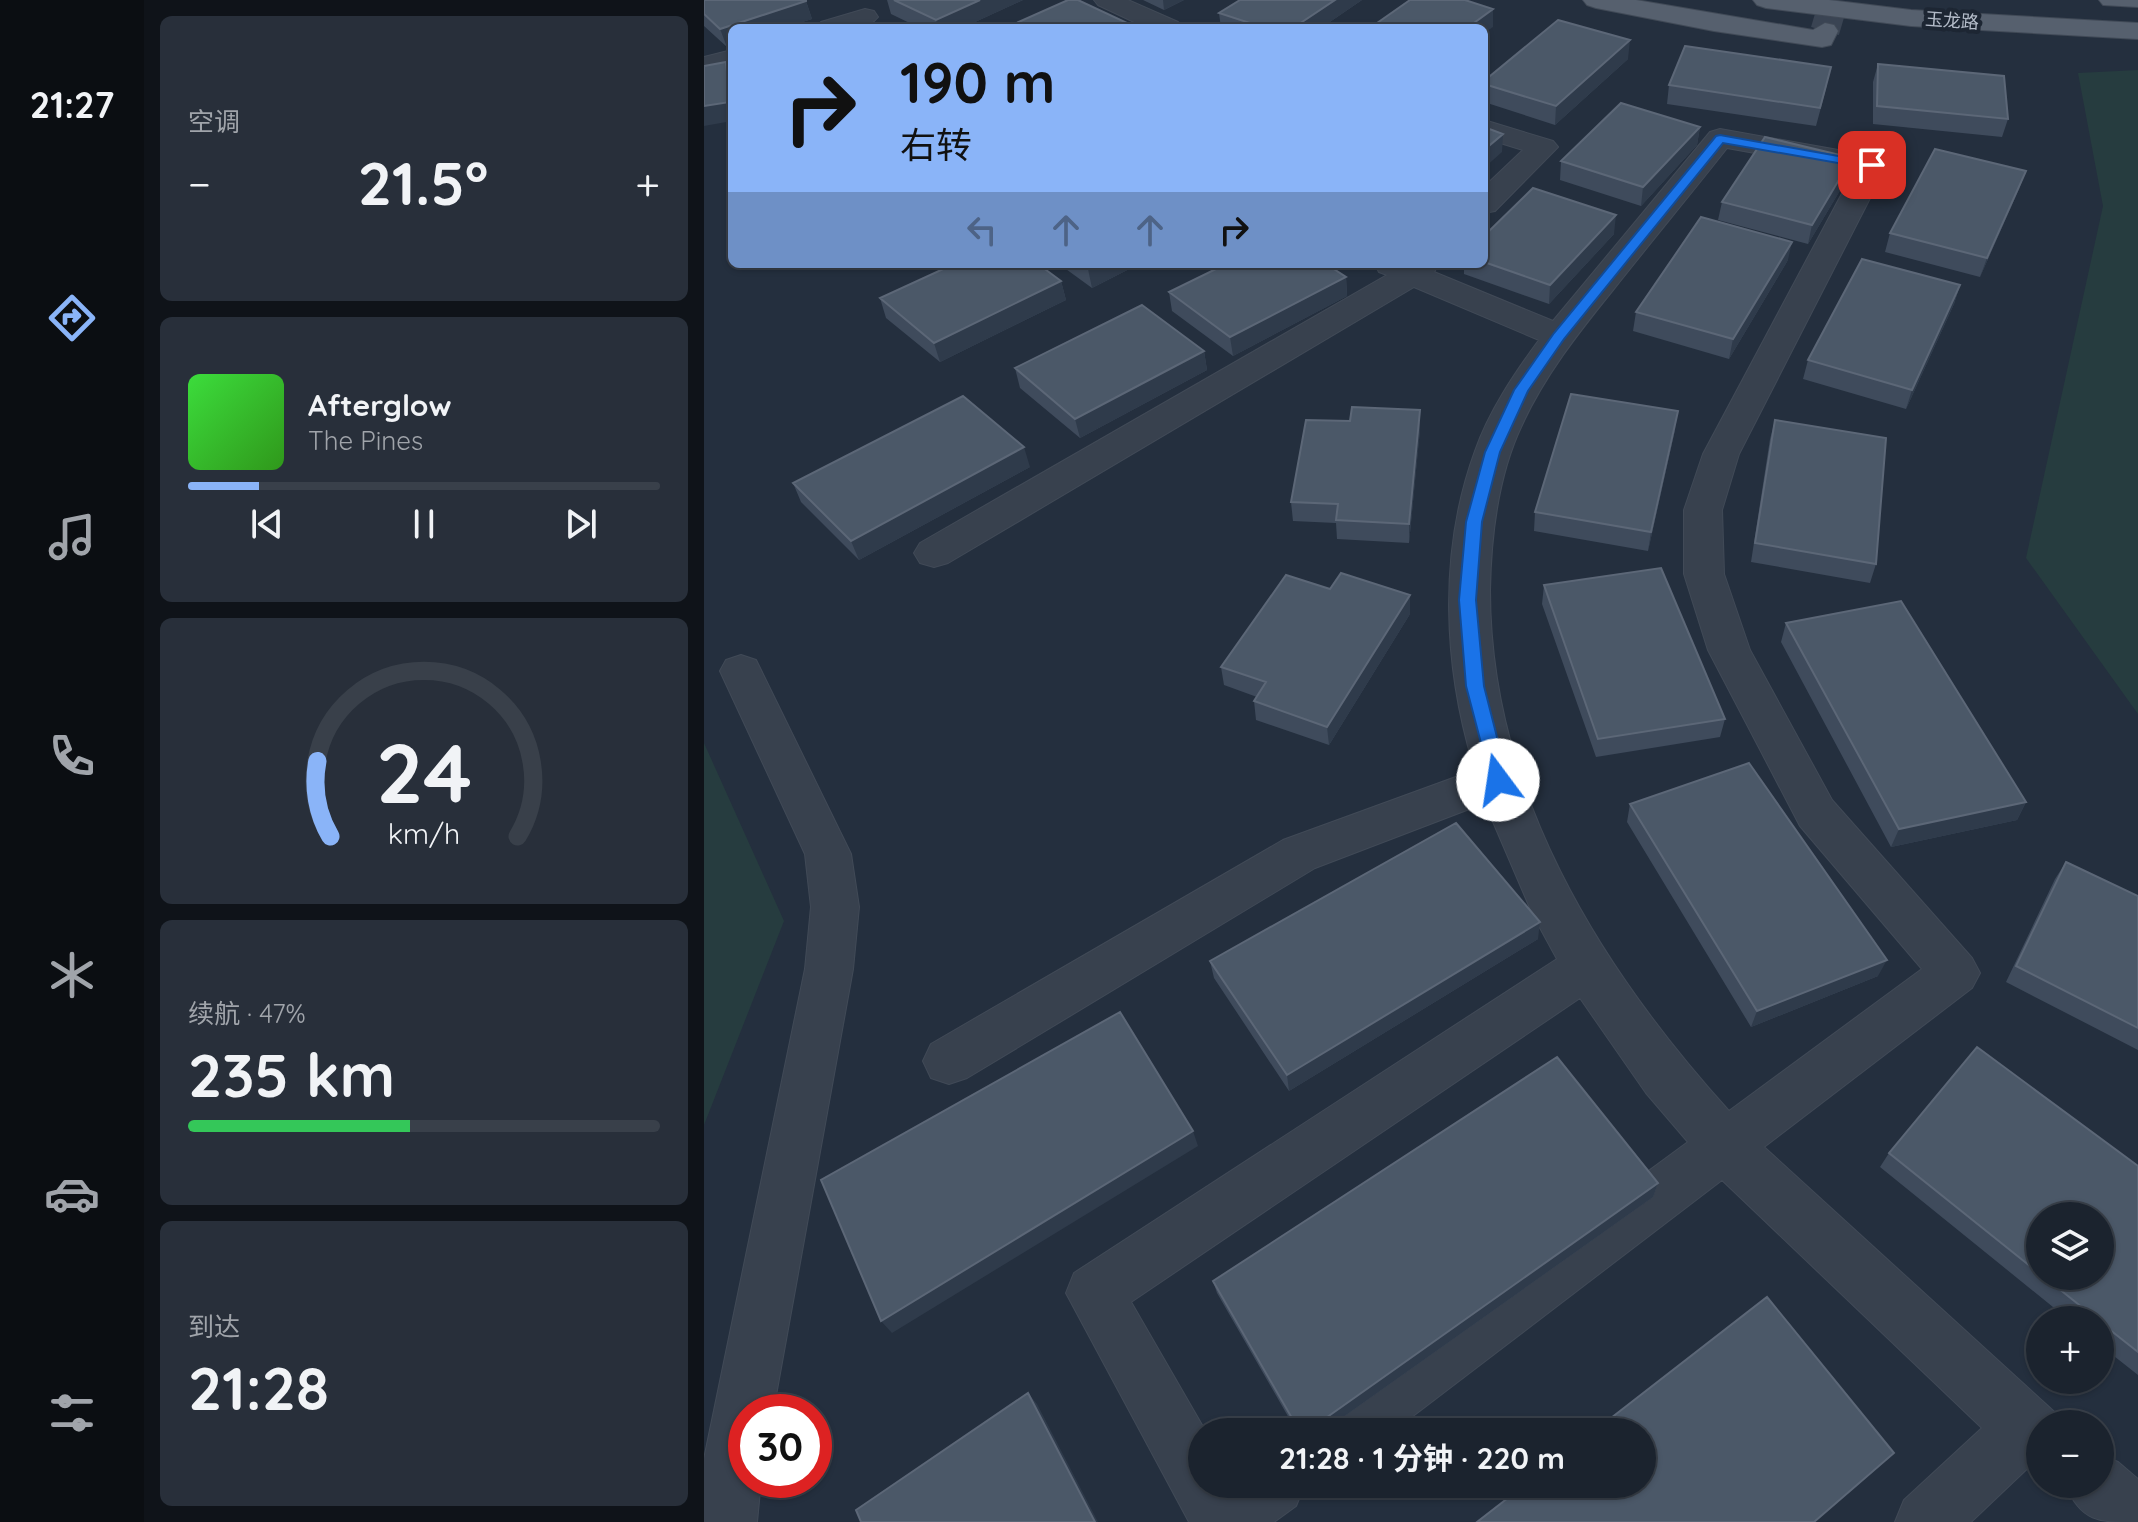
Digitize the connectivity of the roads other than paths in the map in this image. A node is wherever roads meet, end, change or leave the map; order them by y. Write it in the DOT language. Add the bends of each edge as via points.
graph roads {
  1 [pos="1107,0"];
  2 [pos="1596,0"];
  3 [pos="1766,0"];
  4 [pos="2112,0"];
  5 [pos="2135,0"];
  6 [pos="864,15"];
  7 [pos="840,24"];
  8 [pos="1160,24"];
  9 [pos="1825,31"];
  10 [pos="2138,31"];
  11 [pos="728,59"];
  12 [pos="704,66"];
  13 [pos="1488,130"];
  14 [pos="1488,200"];
  15 [pos="1405,268"];
  16 [pos="1409,268"];
  17 [pos="1559,336"];
  18 [pos="934,553"];
  19 [pos="741,671"];
  20 [pos="1498,780"];
  21 [pos="1588,966"];
  22 [pos="949,1061"];
  23 [pos="1725,1145"];
  24 [pos="1362,1418"];
  25 [pos="2026,1427"];
  26 [pos="2026,1441"];
  27 [pos="1255,1498"];
  28 [pos="2113,1498"];
  29 [pos="2138,1518"];
  30 [pos="726,1522"];
  31 [pos="1223,1522"];
  32 [pos="1926,1522"];
  1 -- 8 [label="street"];
  2 -- 9 [label="main road" via="1822,39"];
  3 -- 10 [label="main road, 玉龙路" via="1911,18"];
  4 -- 5 [label="main road"];
  6 -- 7 [label="street"];
  11 -- 12 [label="street"];
  13 -- 14 [label="street" via="1543,147"];
  15 -- 18 [label="street"];
  16 -- 17 [label="street"];
  17 -- 20 [label="street" via="1521,390 1492,452 1474,522 1467,600 1474,672"];
  17 -- 23 [label="street" via="1720,138 1872,165 1721,454 1703,510 1704,574 1729,650 1816,813 1955,973"];
  19 -- 30 [label="street" via="828,854 835,907 829,969"];
  20 -- 21 [label="street" via="1551,902"];
  20 -- 22 [label="street" via="1299,854"];
  21 -- 23 [label="street" via="1674,1085"];
  21 -- 31 [label="street" via="1094,1293"];
  23 -- 24 [label="street"];
  23 -- 25 [label="street"];
  26 -- 32 [label="street"];
  27 -- 31 [label="street"];
  28 -- 29 [label="street"];
}
